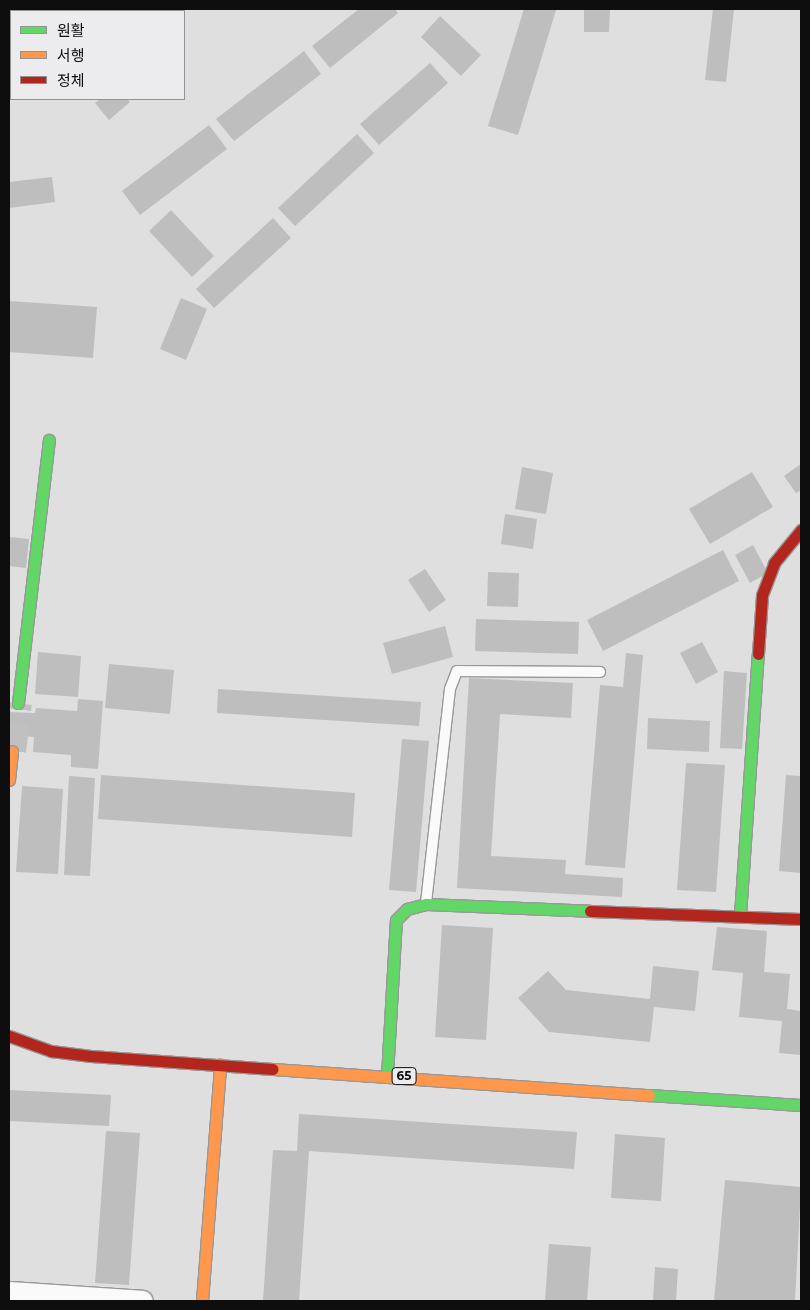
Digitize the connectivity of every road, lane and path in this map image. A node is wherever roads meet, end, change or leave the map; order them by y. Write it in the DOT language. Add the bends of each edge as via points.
graph roads {
  1 [pos="49,440"];
  2 [pos="801,530"];
  3 [pos="600,672"];
  4 [pos="18,703"];
  5 [pos="12,751"];
  6 [pos="9,780"];
  7 [pos="426,904"];
  8 [pos="740,915"];
  9 [pos="801,919"];
  10 [pos="9,1036"];
  11 [pos="220,1065"];
  12 [pos="387,1076"];
  13 [pos="801,1105"];
  14 [pos="9,1292"];
  15 [pos="143,1301"];
  16 [pos="202,1301"];
  1 -- 4 [label="street"];
  2 -- 8 [label="street" via="774,563 762,595"];
  3 -- 7 [label="lane" via="457,671 450,689"];
  5 -- 6 [label="street"];
  7 -- 8 [label="street"];
  7 -- 12 [label="street" via="407,910 396,920"];
  8 -- 9 [label="street"];
  10 -- 11 [label="street, 65" via="51,1050"];
  11 -- 12 [label="street, 65"];
  11 -- 16 [label="street"];
  12 -- 13 [label="street, 65"];
  14 -- 15 [label="street"];
}
